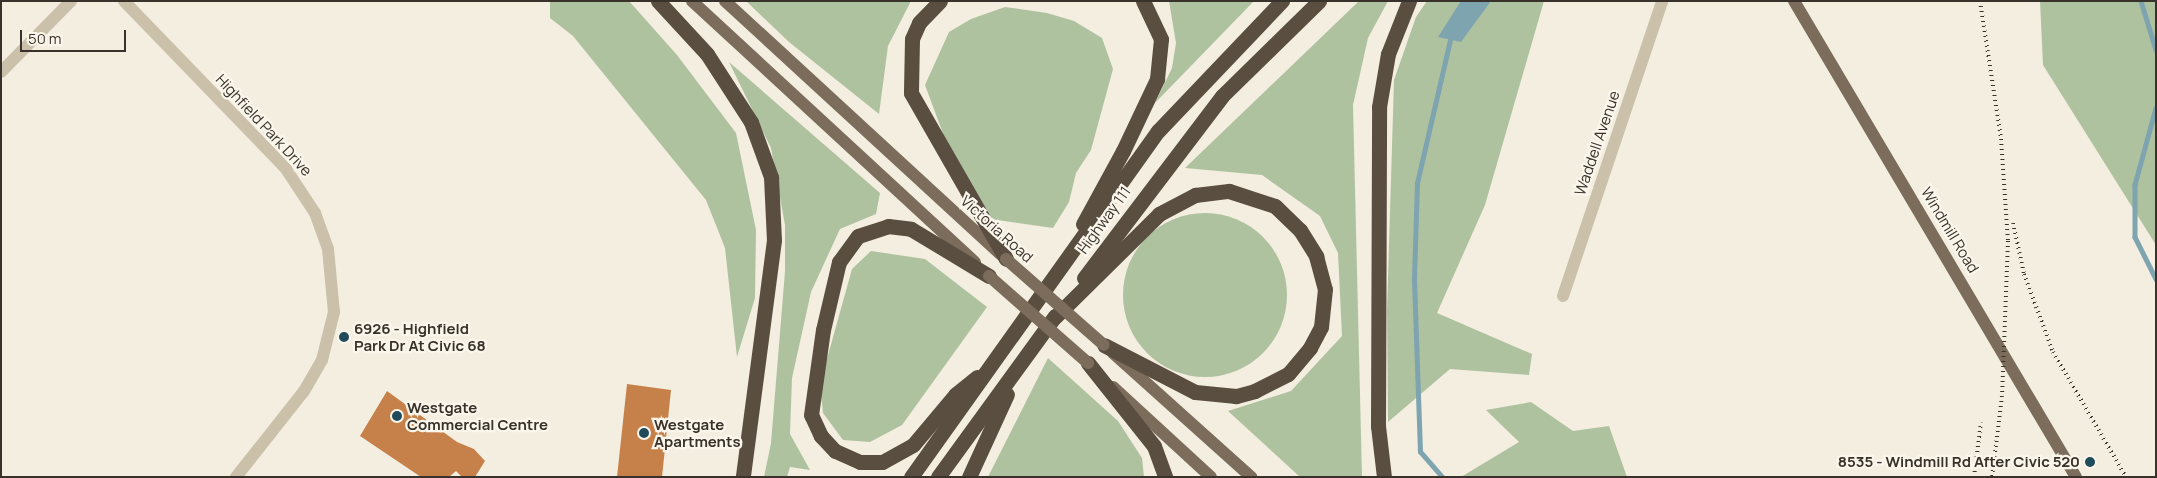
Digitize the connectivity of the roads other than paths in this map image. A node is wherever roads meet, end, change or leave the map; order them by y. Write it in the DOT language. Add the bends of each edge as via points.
graph roads {
  1 [pos="71,1"];
  2 [pos="124,1"];
  3 [pos="658,1"];
  4 [pos="692,1"];
  5 [pos="726,1"];
  6 [pos="940,1"];
  7 [pos="1143,1"];
  8 [pos="1282,1"];
  9 [pos="1319,1"];
  10 [pos="1409,1"];
  11 [pos="1662,1"];
  12 [pos="1794,1"];
  13 [pos="1,72"];
  14 [pos="1006,259"];
  15 [pos="1062,268"];
  16 [pos="989,276"];
  17 [pos="1563,296"];
  18 [pos="1055,317"];
  19 [pos="1104,345"];
  20 [pos="1026,356"];
  21 [pos="994,363"];
  22 [pos="1088,363"];
  23 [pos="236,477"];
  24 [pos="743,477"];
  25 [pos="911,477"];
  26 [pos="938,477"];
  27 [pos="969,477"];
  28 [pos="1165,477"];
  29 [pos="1211,477"];
  30 [pos="1251,477"];
  31 [pos="1384,477"];
  32 [pos="2076,477"];
  1 -- 13 [label="street"];
  2 -- 23 [label="street, Highfield Park Drive" via="286,170 315,213 328,248 334,312 322,360 304,391"];
  3 -- 24 [label="highway" via="707,54 746,114 771,177 774,240"];
  4 -- 16 [label="main road"];
  5 -- 14 [label="main road, Victoria Road"];
  6 -- 14 [label="highway" via="919,23 912,39 911,93"];
  7 -- 15 [label="highway" via="1161,39 1157,80"];
  8 -- 15 [label="highway, Highway 111" via="1158,131"];
  9 -- 18 [label="highway, Highway 111" via="1222,96"];
  10 -- 31 [label="highway" via="1388,54 1379,107 1378,426"];
  11 -- 17 [label="street, Waddell Avenue"];
  12 -- 32 [label="main road, Windmill Road"];
  14 -- 19 [label="main road, Victoria Road, bridge"];
  15 -- 21 [label="highway, Highway 111"];
  16 -- 21 [label="highway" via="911,229 888,226 858,236 839,262 823,330 811,415 820,436 836,452 860,462 882,462 913,445 955,395"];
  16 -- 22 [label="main road, bridge"];
  18 -- 19 [label="highway" via="1159,214 1195,195 1229,191 1275,206 1300,230 1316,256 1325,289 1321,327 1310,348 1288,374 1255,391 1236,396 1195,392"];
  18 -- 20 [label="highway, Highway 111"];
  19 -- 30 [label="main road, Victoria Road"];
  20 -- 26 [label="highway, Highway 111"];
  20 -- 27 [label="highway"];
  21 -- 25 [label="highway, Highway 111"];
  22 -- 28 [label="highway" via="1154,446"];
  22 -- 29 [label="main road"];
}
